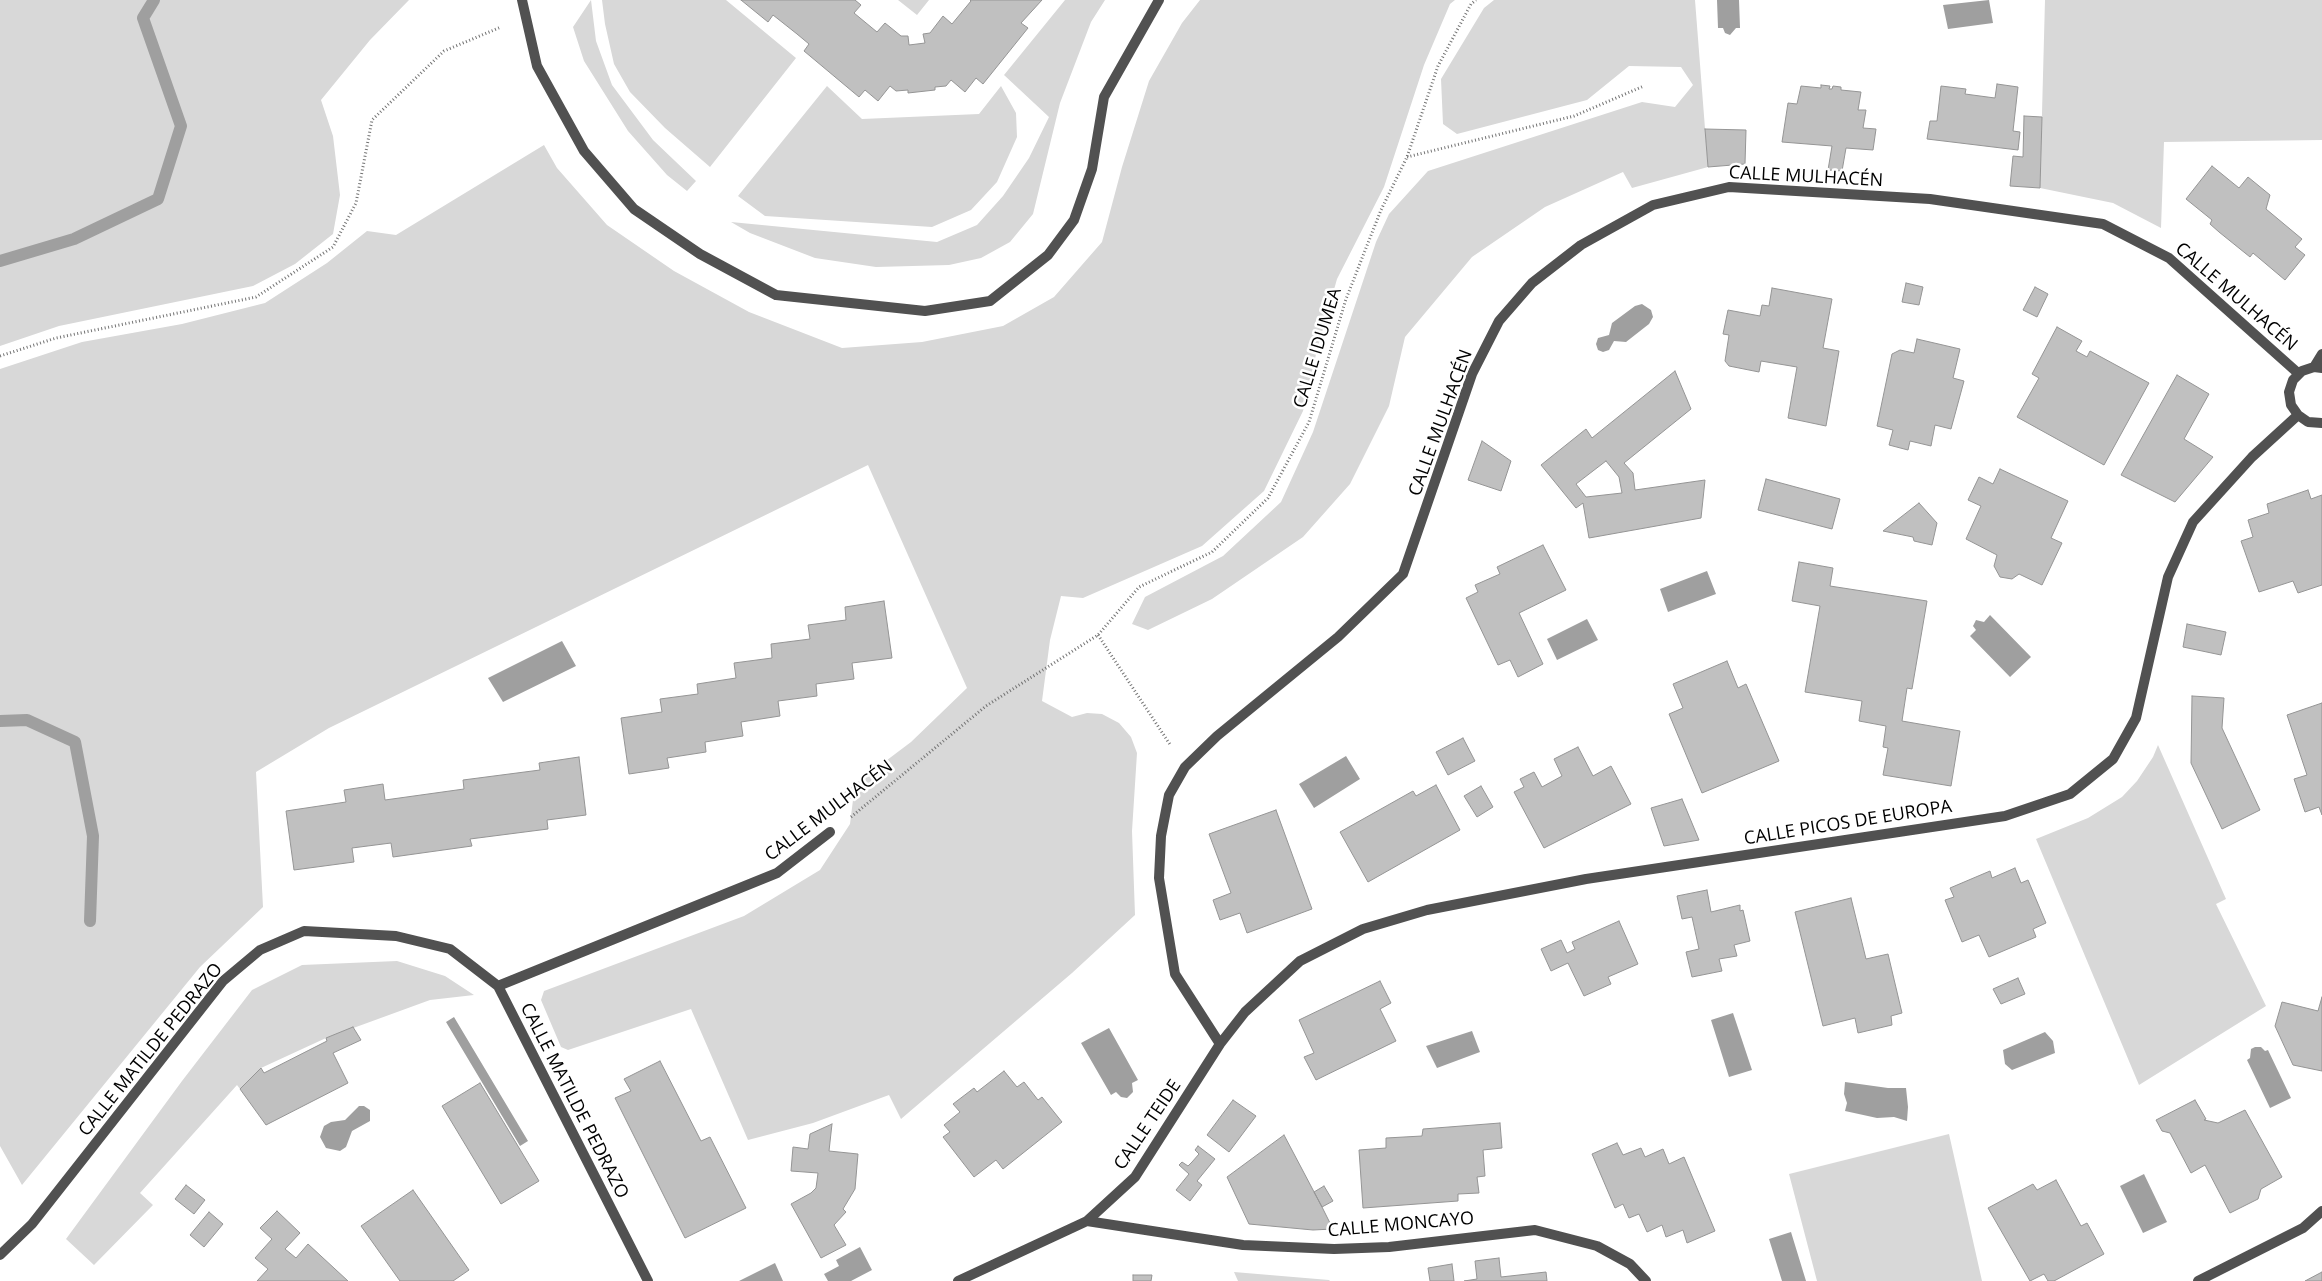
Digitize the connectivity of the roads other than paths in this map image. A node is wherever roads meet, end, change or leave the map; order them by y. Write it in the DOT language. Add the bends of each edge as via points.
graph roads {
  1 [pos="522,0"];
  2 [pos="1159,0"];
  3 [pos="2322,354"];
  4 [pos="2318,367"];
  5 [pos="2299,374"];
  6 [pos="2298,416"];
  7 [pos="2322,423"];
  8 [pos="830,832"];
  9 [pos="498,986"];
  10 [pos="1220,1044"];
  11 [pos="2322,1211"];
  12 [pos="1087,1221"];
  13 [pos="0,1255"];
  14 [pos="648,1281"];
  15 [pos="958,1281"];
  16 [pos="1646,1281"];
  17 [pos="2198,1281"];
  1 -- 2 [label="street" via="537,66 584,151 634,209 700,254 776,295 925,311 990,301 1048,255 1074,220 1092,169 1104,97"];
  3 -- 4 [label="street"];
  4 -- 5 [label="street"];
  5 -- 6 [label="street" via="2289,392 2291,405"];
  5 -- 10 [label="street, CALLE MULHACÉN" via="2169,258 2103,224 1930,199 1729,187 1653,205 1581,245 1532,283 1499,321 1472,374 1403,574 1338,637 1217,736 1185,767 1169,795 1161,836 1159,878 1175,974"];
  6 -- 7 [label="street" via="2308,422"];
  6 -- 10 [label="street, CALLE PICOS DE EUROPA" via="2252,457 2193,522 2168,577 2136,718 2113,758 2070,794 2005,816 1586,878 1409,915 1363,929 1300,961 1245,1012"];
  8 -- 9 [label="street, CALLE MULHACÉN" via="777,873"];
  9 -- 13 [label="street, CALLE MATILDE PEDRAZO" via="450,949 396,936 304,931 260,950 224,981 32,1224"];
  9 -- 14 [label="street, CALLE MATILDE PEDRAZO"];
  10 -- 12 [label="street, CALLE TEIDE" via="1135,1177"];
  11 -- 17 [label="street" via="2303,1228"];
  12 -- 15 [label="street, CALLE TEIDE"];
  12 -- 16 [label="street, CALLE MONCAYO" via="1243,1245 1334,1249 1389,1247 1536,1230 1597,1246 1630,1264"];
}
